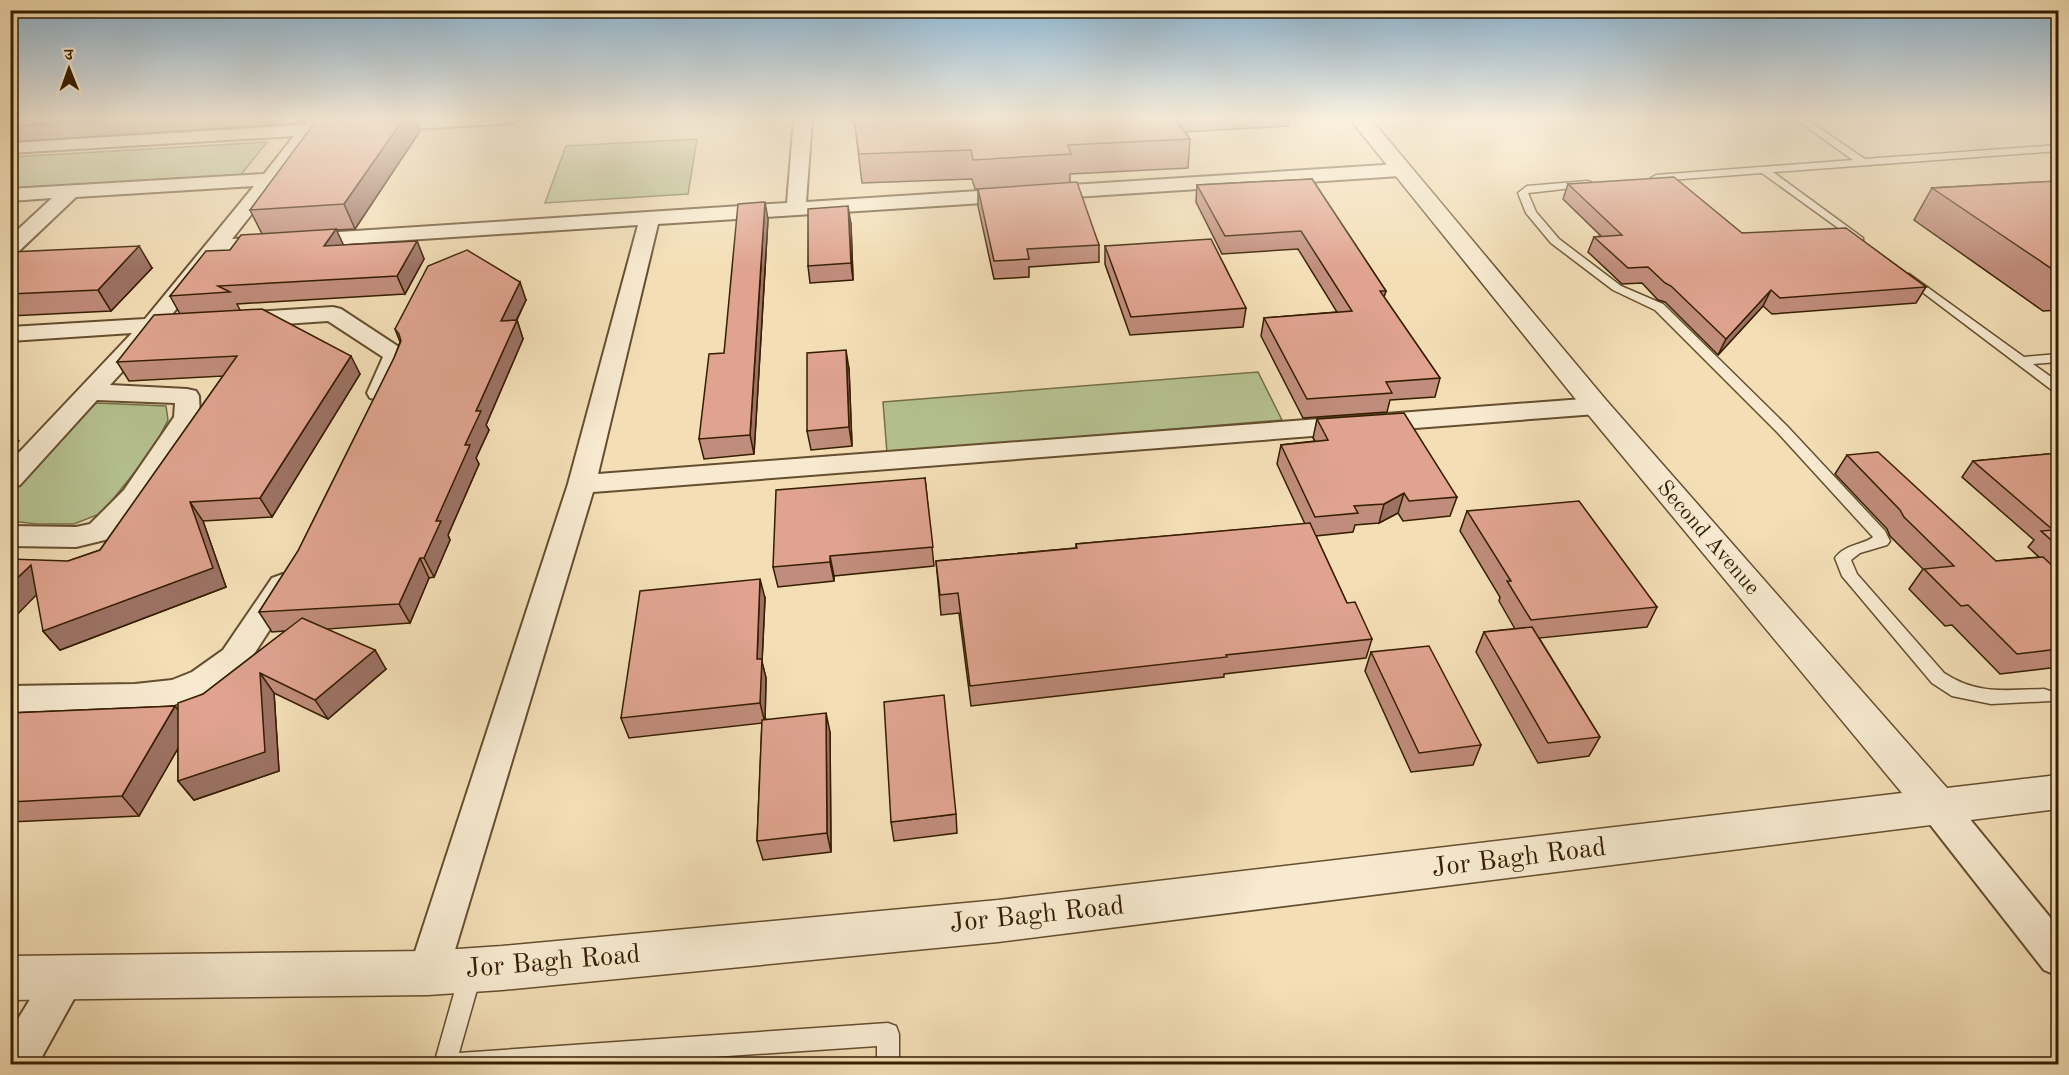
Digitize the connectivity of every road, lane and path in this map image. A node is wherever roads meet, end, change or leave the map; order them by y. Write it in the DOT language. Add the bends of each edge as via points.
graph roads {
  1 [pos="280,168"];
  2 [pos="799,168"];
  3 [pos="1786,168"];
  4 [pos="1400,170"];
  5 [pos="1764,170"];
  6 [pos="271,179"];
  7 [pos="1646,179"];
  8 [pos="1598,183"];
  9 [pos="70,192"];
  10 [pos="10,195"];
  11 [pos="796,210"];
  12 [pos="649,220"];
  13 [pos="218,246"];
  14 [pos="10,249"];
  15 [pos="1872,250"];
  16 [pos="1900,271"];
  17 [pos="152,325"];
  18 [pos="10,334"];
  19 [pos="2058,358"];
  20 [pos="2021,361"];
  21 [pos="2058,388"];
  22 [pos="90,392"];
  23 [pos="1596,406"];
  24 [pos="369,412"];
  25 [pos="10,478"];
  26 [pos="582,484"];
  27 [pos="10,536"];
  28 [pos="298,560"];
  29 [pos="2044,696"];
  30 [pos="10,699"];
  31 [pos="2058,792"];
  32 [pos="1938,807"];
  33 [pos="2058,957"];
  34 [pos="472,970"];
  35 [pos="428,973"];
  36 [pos="10,978"];
  37 [pos="64,979"];
  38 [pos="15,1065"];
  39 [pos="445,1065"];
  40 [pos="455,1065"];
  41 [pos="888,1065"];
  1 -- 6 [label="street"];
  2 -- 11 [label="street"];
  3 -- 5 [label="lane"];
  4 -- 11 [label="street"];
  4 -- 23 [label="street, Second Avenue"];
  5 -- 7 [label="lane"];
  5 -- 15 [label="lane"];
  6 -- 9 [label="street"];
  6 -- 13 [label="street"];
  8 -- 29 [label="lane" via="1527,189 1523,193 1531,213 1555,241 1617,288 1659,307 1782,429 1880,535 1882,541 1855,549 1843,558 1850,576 1938,678 1958,691 1991,697"];
  9 -- 10 [label="street"];
  9 -- 14 [label="street"];
  11 -- 12 [label="street"];
  12 -- 13 [label="street"];
  12 -- 26 [label="street"];
  13 -- 17 [label="street"];
  16 -- 20 [label="lane"];
  17 -- 18 [label="street"];
  17 -- 22 [label="street"];
  17 -- 24 [label="street" via="337,315 394,354"];
  19 -- 20 [label="lane"];
  20 -- 21 [label="lane"];
  22 -- 25 [label="street"];
  22 -- 27 [label="street" via="187,396 187,417 135,496 99,532 76,537"];
  23 -- 26 [label="street"];
  23 -- 32 [label="street, Second Avenue"];
  26 -- 35 [label="street"];
  28 -- 30 [label="street" via="234,659 203,681 174,692 135,697"];
  31 -- 32 [label="street, Jor Bagh Road"];
  32 -- 33 [label="street, Second Avenue"];
  32 -- 34 [label="street, Jor Bagh Road" via="998,921"];
  34 -- 35 [label="street, Jor Bagh Road"];
  34 -- 39 [label="lane"];
  35 -- 37 [label="street, Jor Bagh Road"];
  36 -- 37 [label="street, Jor Bagh Road"];
  37 -- 38 [label="street"];
  40 -- 41 [label="lane" via="888,1034"];
}
